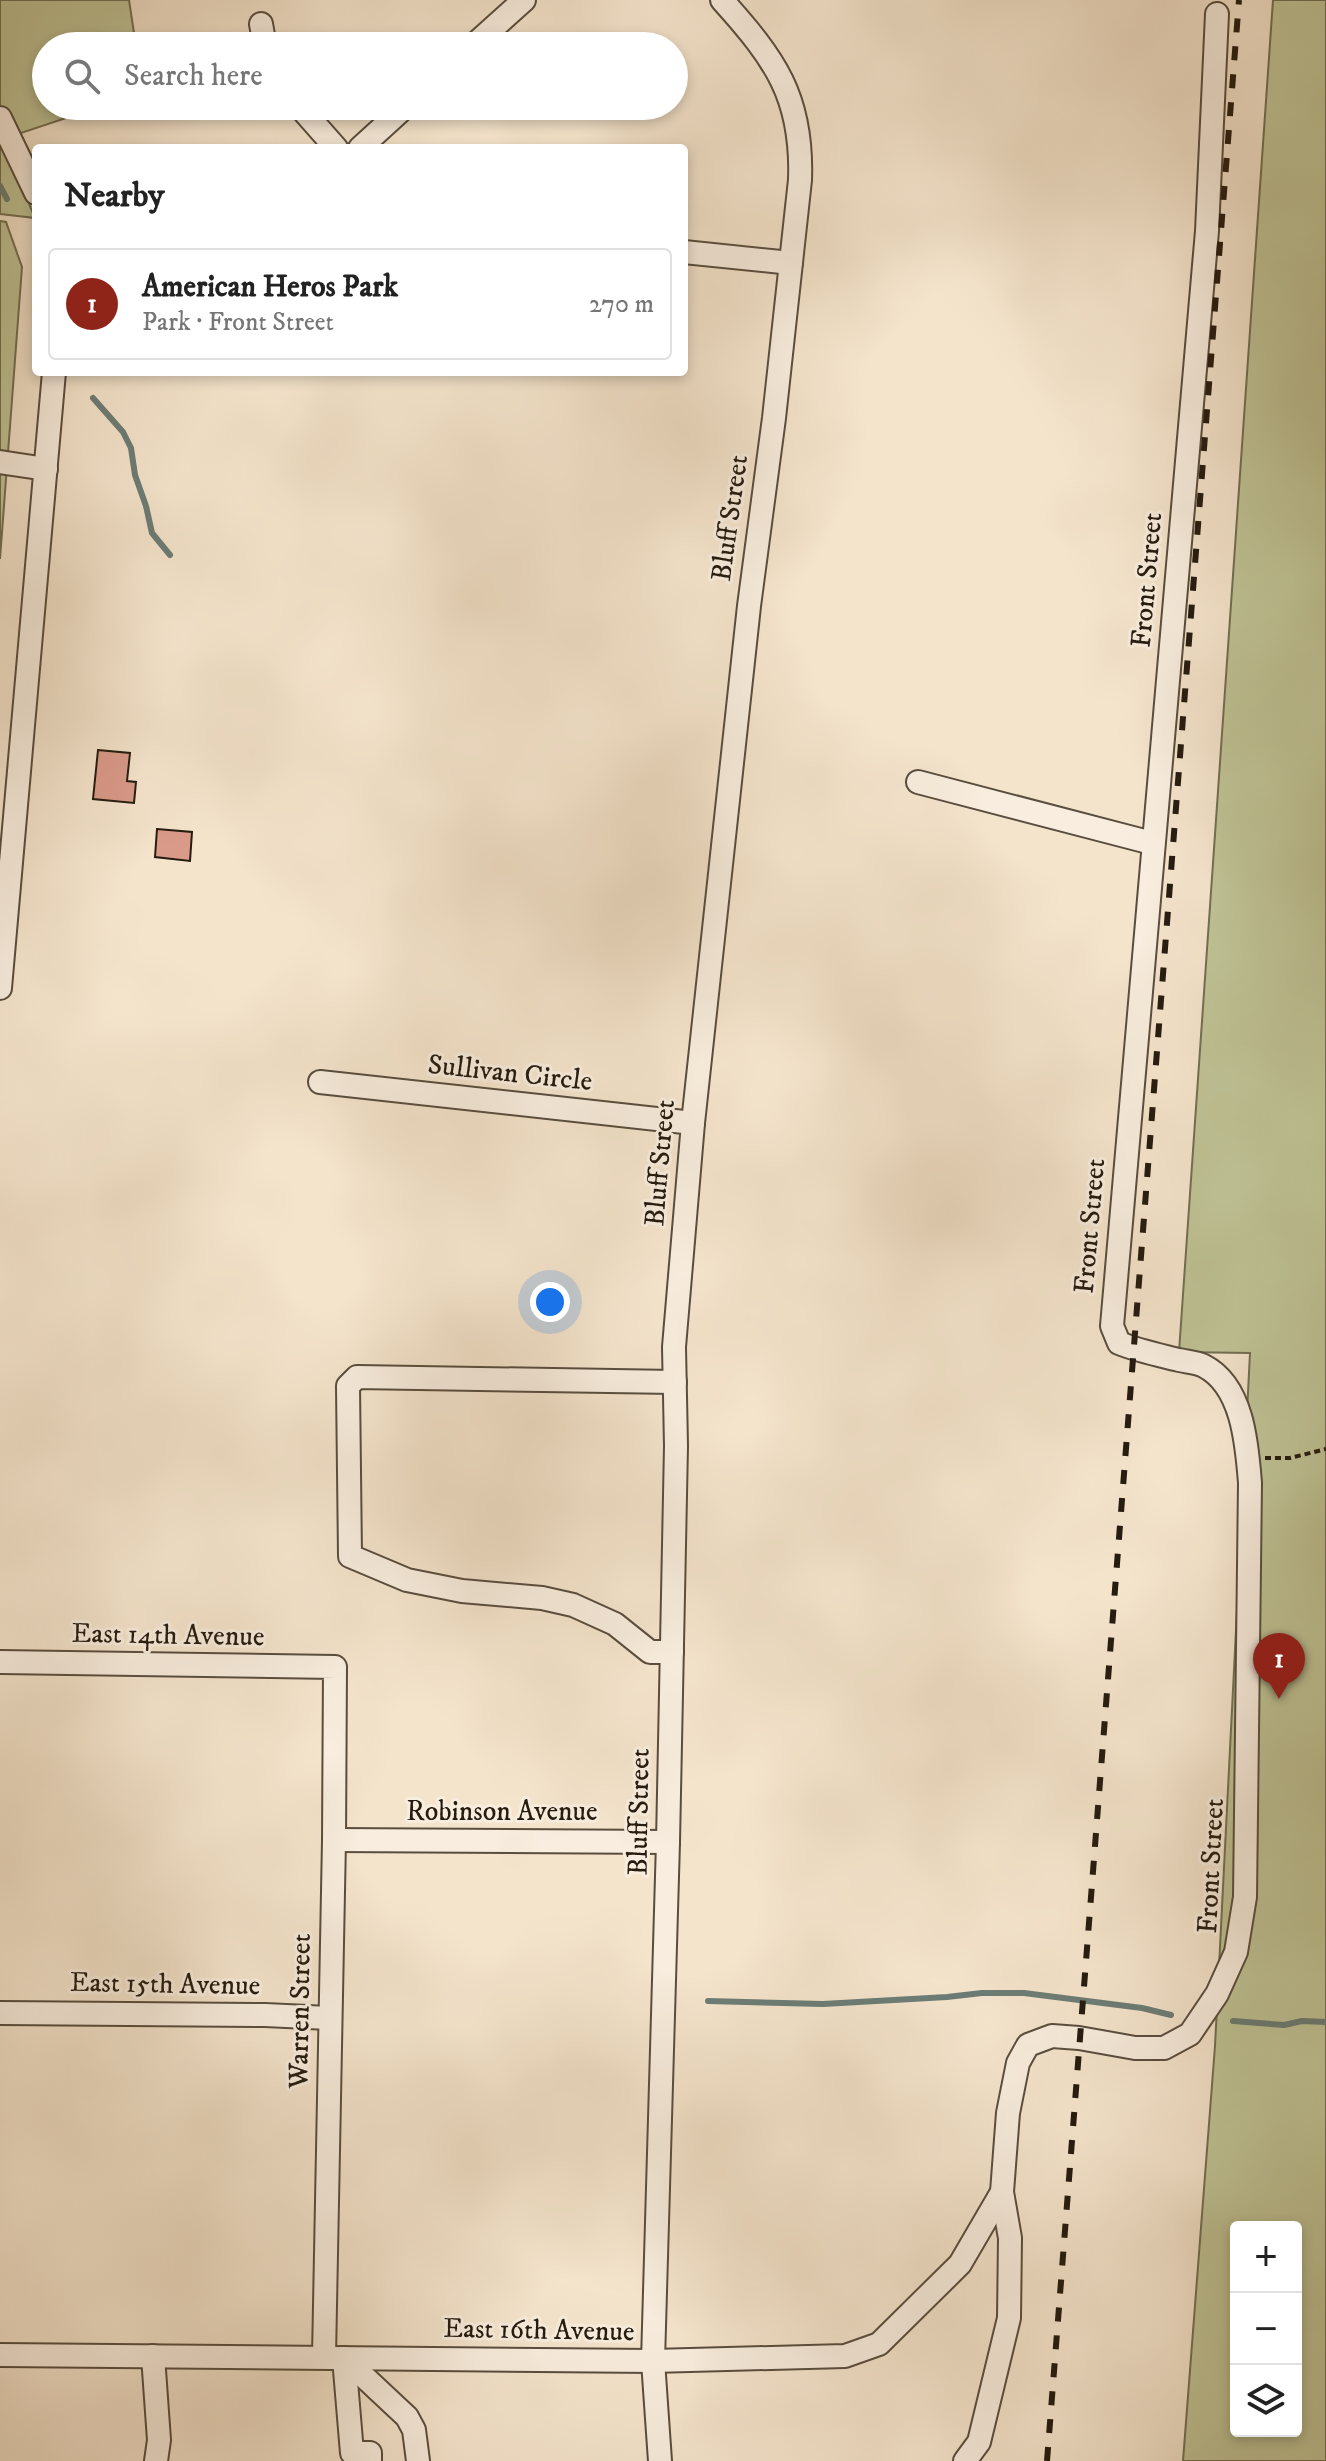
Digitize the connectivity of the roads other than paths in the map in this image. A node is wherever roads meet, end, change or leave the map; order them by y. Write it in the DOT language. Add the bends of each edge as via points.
graph roads {
  1 [pos="524,0"];
  2 [pos="722,0"];
  3 [pos="1217,14"];
  4 [pos="489,32"];
  5 [pos="0,118"];
  6 [pos="311,120"];
  7 [pos="391,120"];
  8 [pos="332,144"];
  9 [pos="364,144"];
  10 [pos="32,185"];
  11 [pos="688,252"];
  12 [pos="791,263"];
  13 [pos="54,376"];
  14 [pos="0,462"];
  15 [pos="46,469"];
  16 [pos="918,782"];
  17 [pos="1152,843"];
  18 [pos="4,887"];
  19 [pos="0,988"];
  20 [pos="320,1082"];
  21 [pos="693,1123"];
  22 [pos="675,1382"];
  23 [pos="672,1652"];
  24 [pos="0,1662"];
  25 [pos="335,1667"];
  26 [pos="334,1840"];
  27 [pos="668,1842"];
  28 [pos="0,2013"];
  29 [pos="329,2018"];
  30 [pos="1002,2192"];
  31 [pos="0,2355"];
  32 [pos="153,2356"];
  33 [pos="334,2358"];
  34 [pos="653,2361"];
  35 [pos="156,2461"];
  36 [pos="370,2461"];
  37 [pos="418,2461"];
  38 [pos="660,2461"];
  39 [pos="965,2461"];
  1 -- 4 [label="street"];
  2 -- 12 [label="street, Bluff Street" via="773,62 796,118 800,180"];
  3 -- 17 [label="street, Front Street" via="1207,231"];
  5 -- 10 [label="street"];
  6 -- 8 [label="street"];
  7 -- 9 [label="street"];
  11 -- 12 [label="street"];
  12 -- 21 [label="street, Bluff Street"];
  13 -- 15 [label="street"];
  14 -- 15 [label="street"];
  15 -- 18 [label="street"];
  16 -- 17 [label="street"];
  17 -- 30 [label="street, Front Street" via="1112,1326 1119,1343 1204,1366 1221,1381 1238,1409 1247,1439 1245,1897 1236,1952 1190,2034 1164,2048 1052,2036 1028,2045 1018,2063 1008,2113"];
  18 -- 19 [label="street"];
  20 -- 21 [label="street, Sullivan Circle"];
  21 -- 22 [label="street, Bluff Street"];
  22 -- 23 [label="street, Bluff Street"];
  22 -- 23 [label="street" via="357,1377 348,1386 350,1556 407,1580 573,1605 615,1624 650,1652"];
  23 -- 27 [label="street, Bluff Street"];
  24 -- 25 [label="street, East 14th Avenue"];
  25 -- 26 [label="street, Warren Street"];
  26 -- 27 [label="street, Robinson Avenue"];
  26 -- 29 [label="street, Warren Street"];
  27 -- 34 [label="street, Bluff Street"];
  28 -- 29 [label="street, East 15th Avenue"];
  29 -- 33 [label="street, Warren Street"];
  30 -- 34 [label="street, East 16th Avenue" via="960,2264 879,2344 845,2356"];
  30 -- 39 [label="street" via="1010,2238 1009,2318 979,2442"];
  31 -- 32 [label="street, East 16th Avenue"];
  32 -- 33 [label="street, East 16th Avenue"];
  32 -- 35 [label="street"];
  33 -- 34 [label="street, East 16th Avenue"];
  33 -- 36 [label="street, Warren Street" via="352,2453 370,2453"];
  33 -- 37 [label="street" via="407,2417"];
  34 -- 38 [label="street"];
}
